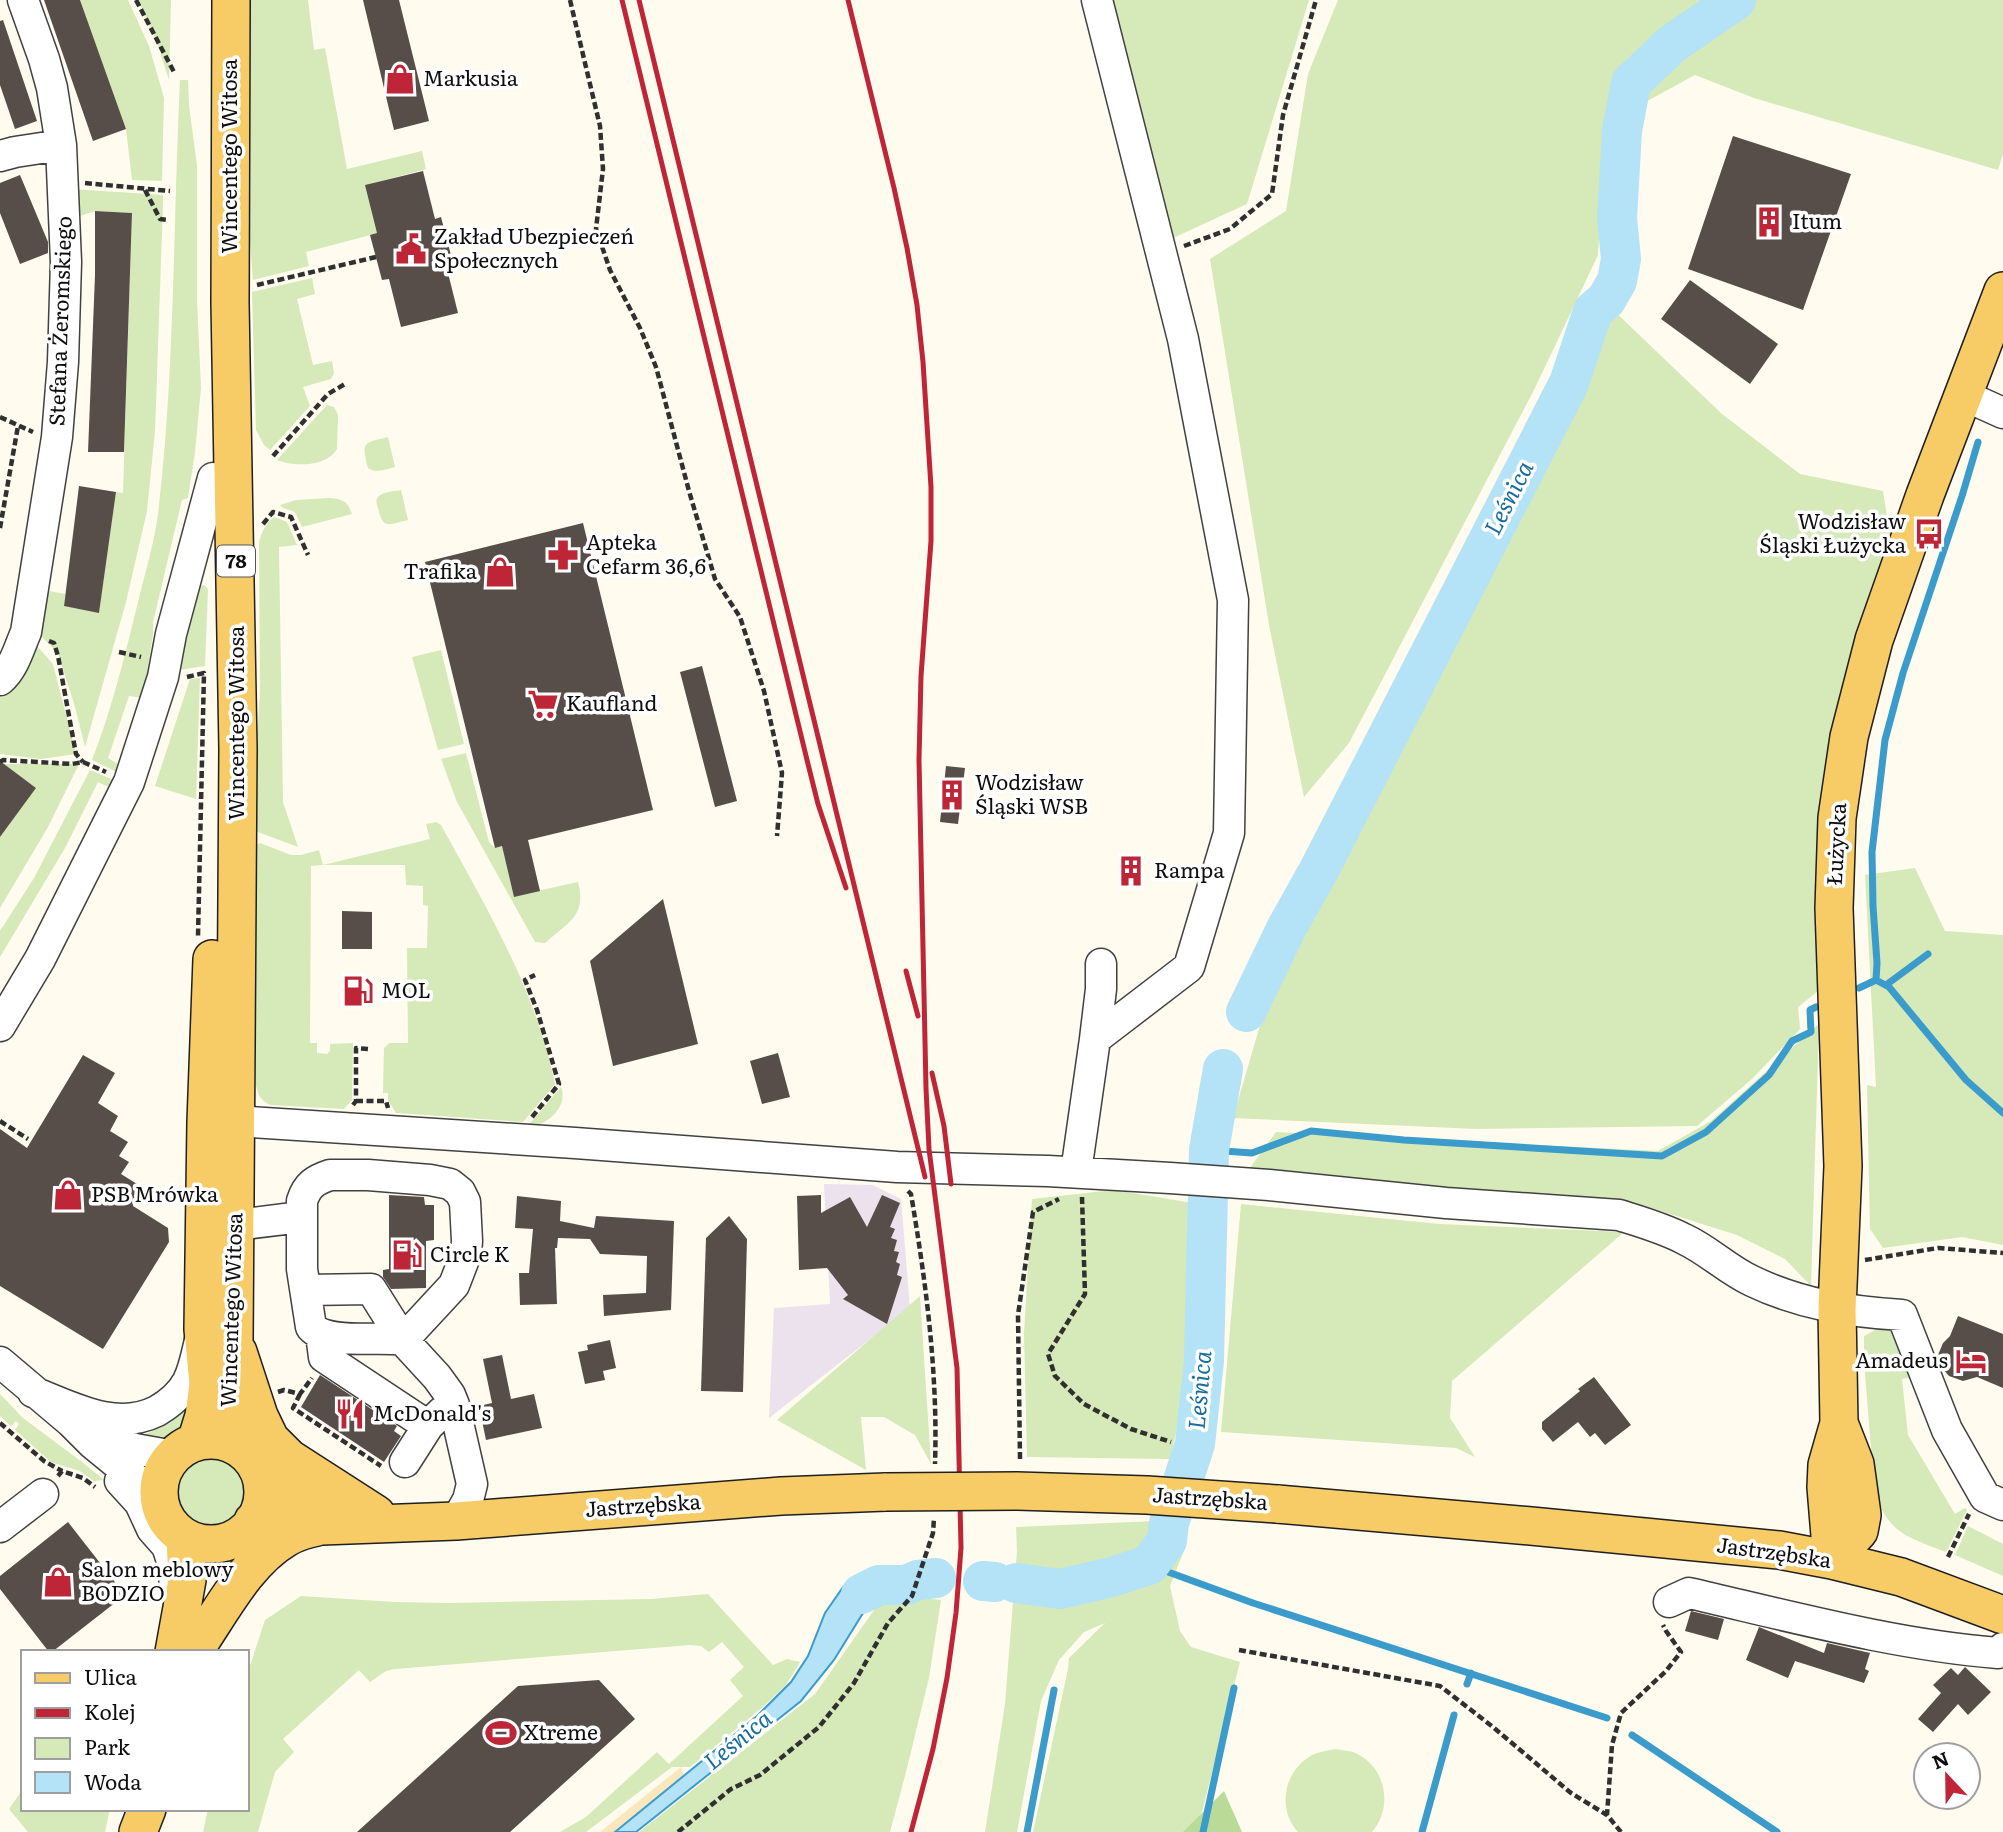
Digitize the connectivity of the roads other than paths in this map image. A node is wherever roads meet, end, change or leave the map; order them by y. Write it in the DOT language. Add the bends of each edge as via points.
graph roads {
  1 [pos="23,0"];
  2 [pos="213,0"];
  3 [pos="231,0"];
  4 [pos="1097,0"];
  5 [pos="61,145"];
  6 [pos="0,156"];
  7 [pos="2003,291"];
  8 [pos="1963,395"];
  9 [pos="2003,414"];
  10 [pos="213,478"];
  11 [pos="0,680"];
  12 [pos="1101,964"];
  13 [pos="0,1027"];
  14 [pos="1095,1039"];
  15 [pos="359,1119"];
  16 [pos="236,1121"];
  17 [pos="368,1175"];
  18 [pos="1079,1180"];
  19 [pos="301,1217"];
  20 [pos="236,1223"];
  21 [pos="306,1290"];
  22 [pos="1837,1309"];
  23 [pos="320,1334"];
  24 [pos="219,1336"];
  25 [pos="403,1340"];
  26 [pos="0,1362"];
  27 [pos="33,1392"];
  28 [pos="454,1405"];
  29 [pos="71,1422"];
  30 [pos="1839,1423"];
  31 [pos="428,1426"];
  32 [pos="93,1444"];
  33 [pos="233,1445"];
  34 [pos="185,1449"];
  35 [pos="405,1462"];
  36 [pos="262,1482"];
  37 [pos="43,1494"];
  38 [pos="159,1498"];
  39 [pos="1826,1502"];
  40 [pos="2003,1505"];
  41 [pos="1862,1516"];
  42 [pos="391,1518"];
  43 [pos="456,1521"];
  44 [pos="322,1526"];
  45 [pos="0,1527"];
  46 [pos="240,1531"];
  47 [pos="185,1538"];
  48 [pos="1779,1550"];
  49 [pos="1832,1560"];
  50 [pos="1901,1577"];
  51 [pos="1670,1602"];
  52 [pos="2003,1615"];
  53 [pos="187,1642"];
  54 [pos="2003,1648"];
  55 [pos="146,1811"];
  56 [pos="138,1832"];
  1 -- 5 [label="street, Stefana Żeromskiego" via="52,88"];
  2 -- 10 [label="main road, Wincentego Witosa / 78" via="209,166"];
  3 -- 16 [label="main road, Wincentego Witosa / 78" via="229,303 239,750"];
  4 -- 14 [label="street" via="1183,339 1233,600 1229,832 1189,967"];
  5 -- 6 [label="street"];
  5 -- 11 [label="street, Stefana Żeromskiego" via="66,262 57,437 26,632"];
  7 -- 8 [label="main road, Łużycka"];
  8 -- 9 [label="street"];
  8 -- 22 [label="main road, Łużycka" via="1874,640 1849,737 1839,804 1834,908 1843,1166"];
  10 -- 13 [label="street" via="163,677 129,782 40,959"];
  10 -- 24 [label="main road, Wincentego Witosa / 78" via="216,816 206,1122"];
  12 -- 14 [label="street"];
  14 -- 18 [label="street"];
  15 -- 16 [label="street"];
  15 -- 17 [label="street"];
  15 -- 18 [label="street" via="588,1143"];
  16 -- 20 [label="main road, Wincentego Witosa / 78"];
  17 -- 19 [label="street" via="330,1175 310,1185"];
  17 -- 25 [label="street" via="450,1184 465,1202 466,1254 454,1285"];
  18 -- 22 [label="street" via="1170,1178 1619,1216 1685,1239 1752,1281"];
  19 -- 20 [label="street"];
  19 -- 21 [label="street"];
  20 -- 24 [label="main road, Wincentego Witosa / 78"];
  21 -- 23 [label="street" via="310,1327"];
  21 -- 25 [label="street" via="371,1289"];
  22 -- 30 [label="main road, Łużycka"];
  22 -- 40 [label="street" via="1902,1315 1947,1430 1985,1497"];
  23 -- 25 [label="street"];
  23 -- 31 [label="street" via="324,1357"];
  24 -- 27 [label="street" via="185,1386 165,1406 146,1416 104,1418"];
  24 -- 33 [label="main road, Wincentego Witosa / 78"];
  24 -- 34 [label="main road, Wincentego Witosa / 78" via="204,1416"];
  24 -- 42 [label="main road" via="270,1439 289,1458"];
  25 -- 28 [label="street" via="437,1377"];
  26 -- 27 [label="street"];
  27 -- 29 [label="street"];
  28 -- 31 [label="street"];
  28 -- 43 [label="street" via="472,1484"];
  29 -- 32 [label="street"];
  29 -- 34 [label="street" via="135,1449"];
  30 -- 39 [label="main road, Łużycka" via="1827,1465"];
  30 -- 41 [label="main road, Łużycka" via="1855,1464"];
  31 -- 35 [label="street"];
  32 -- 38 [label="street"];
  32 -- 53 [label="street" via="167,1546"];
  33 -- 34 [label="main road" via="216,1440"];
  33 -- 36 [label="main road" via="253,1460"];
  34 -- 38 [label="main road, 78" via="162,1472"];
  36 -- 42 [label="main road, Jastrzębska"];
  36 -- 46 [label="main road" via="262,1500"];
  37 -- 45 [label="street"];
  38 -- 47 [label="main road" via="169,1522"];
  39 -- 48 [label="main road" via="1806,1530"];
  39 -- 49 [label="main road, Łużycka"];
  41 -- 49 [label="main road" via="1859,1531"];
  41 -- 50 [label="main road" via="1882,1540"];
  42 -- 43 [label="main road, Jastrzębska"];
  42 -- 44 [label="main road, Jastrzębska"];
  43 -- 48 [label="main road, Jastrzębska, bridge" via="781,1496 1017,1491 1277,1504"];
  44 -- 46 [label="main road, Jastrzębska"];
  44 -- 53 [label="main road" via="285,1538 268,1552"];
  46 -- 47 [label="main road" via="208,1544"];
  46 -- 53 [label="main road" via="211,1577"];
  47 -- 53 [label="main road"];
  48 -- 49 [label="main road, Jastrzębska"];
  49 -- 50 [label="main road, Jastrzębska"];
  50 -- 52 [label="main road, Jastrzębska"];
  51 -- 54 [label="street" via="1689,1593 1963,1651 1998,1653"];
  55 -- 56 [label="main road"];
}
